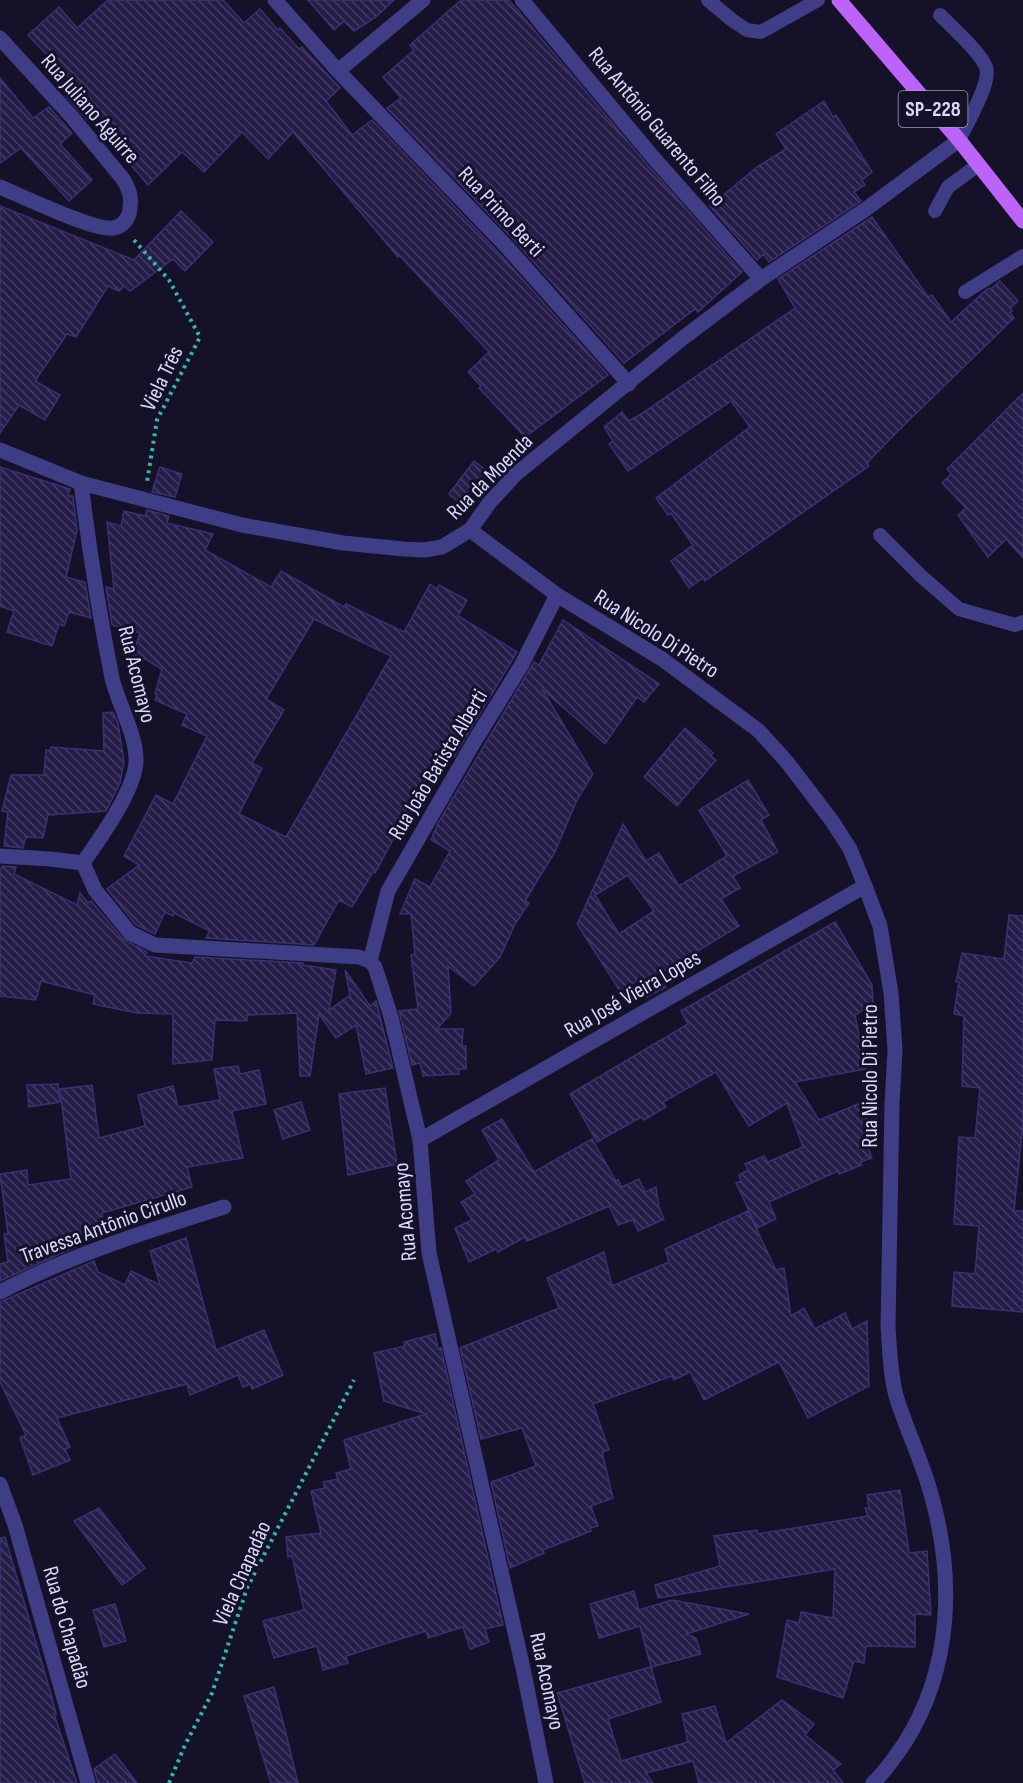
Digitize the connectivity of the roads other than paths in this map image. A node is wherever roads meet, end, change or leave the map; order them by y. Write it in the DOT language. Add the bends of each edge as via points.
graph roads {
  1 [pos="275,0"];
  2 [pos="423,0"];
  3 [pos="522,0"];
  4 [pos="708,0"];
  5 [pos="818,0"];
  6 [pos="839,0"];
  7 [pos="940,15"];
  8 [pos="0,38"];
  9 [pos="338,71"];
  10 [pos="959,140"];
  11 [pos="978,165"];
  12 [pos="0,188"];
  13 [pos="935,211"];
  14 [pos="1023,221"];
  15 [pos="1023,256"];
  16 [pos="761,279"];
  17 [pos="965,292"];
  18 [pos="629,384"];
  19 [pos="0,450"];
  20 [pos="81,483"];
  21 [pos="470,530"];
  22 [pos="880,535"];
  23 [pos="557,595"];
  24 [pos="1023,622"];
  25 [pos="0,856"];
  26 [pos="83,864"];
  27 [pos="865,885"];
  28 [pos="370,961"];
  29 [pos="420,1140"];
  30 [pos="224,1207"];
  31 [pos="0,1292"];
  32 [pos="0,1484"];
  33 [pos="88,1783"];
  34 [pos="546,1783"];
  35 [pos="873,1783"];
  1 -- 9 [label="street"];
  2 -- 9 [label="street"];
  3 -- 16 [label="street, Rua Antônio Guarento Filho"];
  4 -- 5 [label="lane" via="747,30 761,32"];
  6 -- 10 [label="main road, SP-228"];
  7 -- 10 [label="lane" via="987,69 986,84"];
  8 -- 12 [label="street, Rua Juliano Aguirre" via="123,180 131,203 128,218 111,229"];
  9 -- 18 [label="street, Rua Primo Berti" via="507,248"];
  10 -- 11 [label="main road, SP-228"];
  10 -- 16 [label="street, Rua da Moenda" via="866,209"];
  11 -- 13 [label="lane" via="948,187"];
  11 -- 14 [label="main road, SP-228"];
  15 -- 17 [label="lane"];
  16 -- 18 [label="street, Rua da Moenda"];
  18 -- 21 [label="street, Rua da Moenda" via="516,474"];
  19 -- 20 [label="street, Rua da Moenda"];
  20 -- 21 [label="street, Rua da Moenda" via="186,512 343,543 424,550 442,547"];
  20 -- 26 [label="street, Rua Acomayo" via="91,564 113,681 136,762 128,789"];
  21 -- 23 [label="street, Rua Nicolo Di Pietro"];
  22 -- 24 [label="lane" via="959,609 1015,625"];
  23 -- 27 [label="street, Rua Nicolo Di Pietro" via="662,659 759,731 832,821 850,849"];
  23 -- 28 [label="street, Rua João Batista Alberti" via="521,666 388,891"];
  25 -- 26 [label="street"];
  26 -- 28 [label="street" via="95,890 130,933 154,945 359,957"];
  27 -- 29 [label="street, Rua José Vieira Lopes"];
  27 -- 35 [label="street, Rua Nicolo Di Pietro" via="880,926 895,1050 890,1360 897,1398 932,1494 946,1582 946,1619 933,1686 918,1722 886,1772"];
  28 -- 29 [label="street, Rua Acomayo" via="389,1008"];
  29 -- 34 [label="street, Rua Acomayo" via="429,1253 524,1668"];
  30 -- 31 [label="street, Travessa Antônio Cirullo" via="98,1248"];
  32 -- 33 [label="street, Rua do Chapadão"];
}
